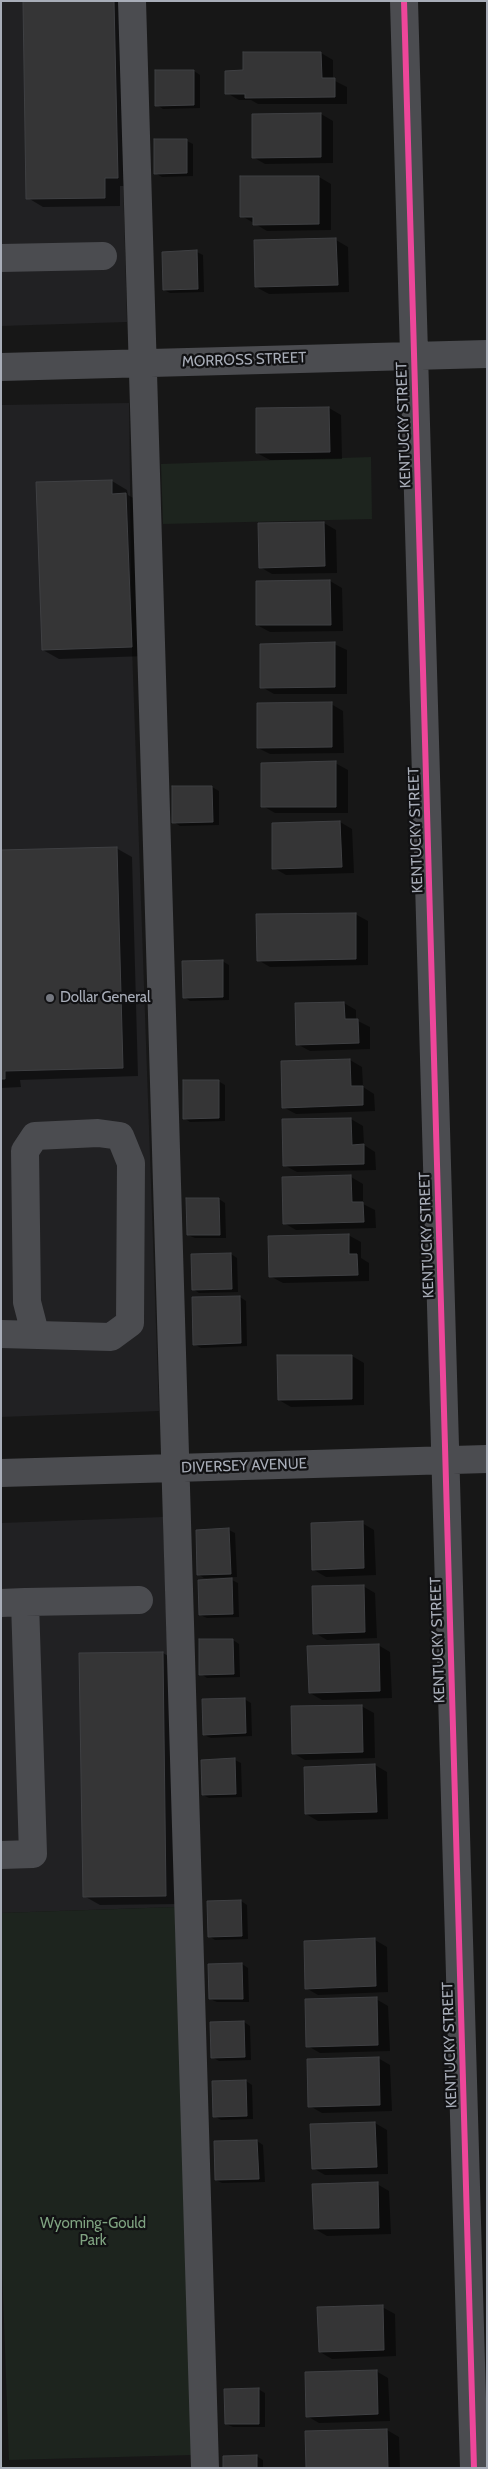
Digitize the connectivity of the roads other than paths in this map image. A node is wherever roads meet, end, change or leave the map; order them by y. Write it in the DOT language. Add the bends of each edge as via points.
graph roads {
  1 [pos="132,1"];
  2 [pos="404,1"];
  3 [pos="103,256"];
  4 [pos="1,258"];
  5 [pos="487,354"];
  6 [pos="415,356"];
  7 [pos="141,363"];
  8 [pos="1,367"];
  9 [pos="35,1333"];
  10 [pos="1,1334"];
  11 [pos="487,1459"];
  12 [pos="446,1460"];
  13 [pos="177,1468"];
  14 [pos="1,1474"];
  15 [pos="138,1600"];
  16 [pos="13,1603"];
  17 [pos="1,1855"];
  18 [pos="205,2468"];
  19 [pos="474,2468"];
  1 -- 7 [label="street"];
  2 -- 6 [label="street, KENTUCKY STREET"];
  3 -- 4 [label="street"];
  5 -- 6 [label="street, MORROSS STREET"];
  6 -- 7 [label="street, MORROSS STREET"];
  6 -- 12 [label="street, KENTUCKY STREET"];
  7 -- 8 [label="street, MORROSS STREET"];
  7 -- 13 [label="street"];
  9 -- 9 [label="street" via="74,1338 111,1337 130,1323 131,1163 120,1136 98,1133 35,1136 26,1151 27,1302"];
  9 -- 10 [label="street"];
  11 -- 12 [label="street, DIVERSEY AVENUE"];
  12 -- 13 [label="street, DIVERSEY AVENUE"];
  12 -- 19 [label="street, KENTUCKY STREET"];
  13 -- 14 [label="street, DIVERSEY AVENUE"];
  13 -- 18 [label="street"];
  15 -- 16 [label="street"];
  16 -- 17 [label="street" via="33,1854"];
}
